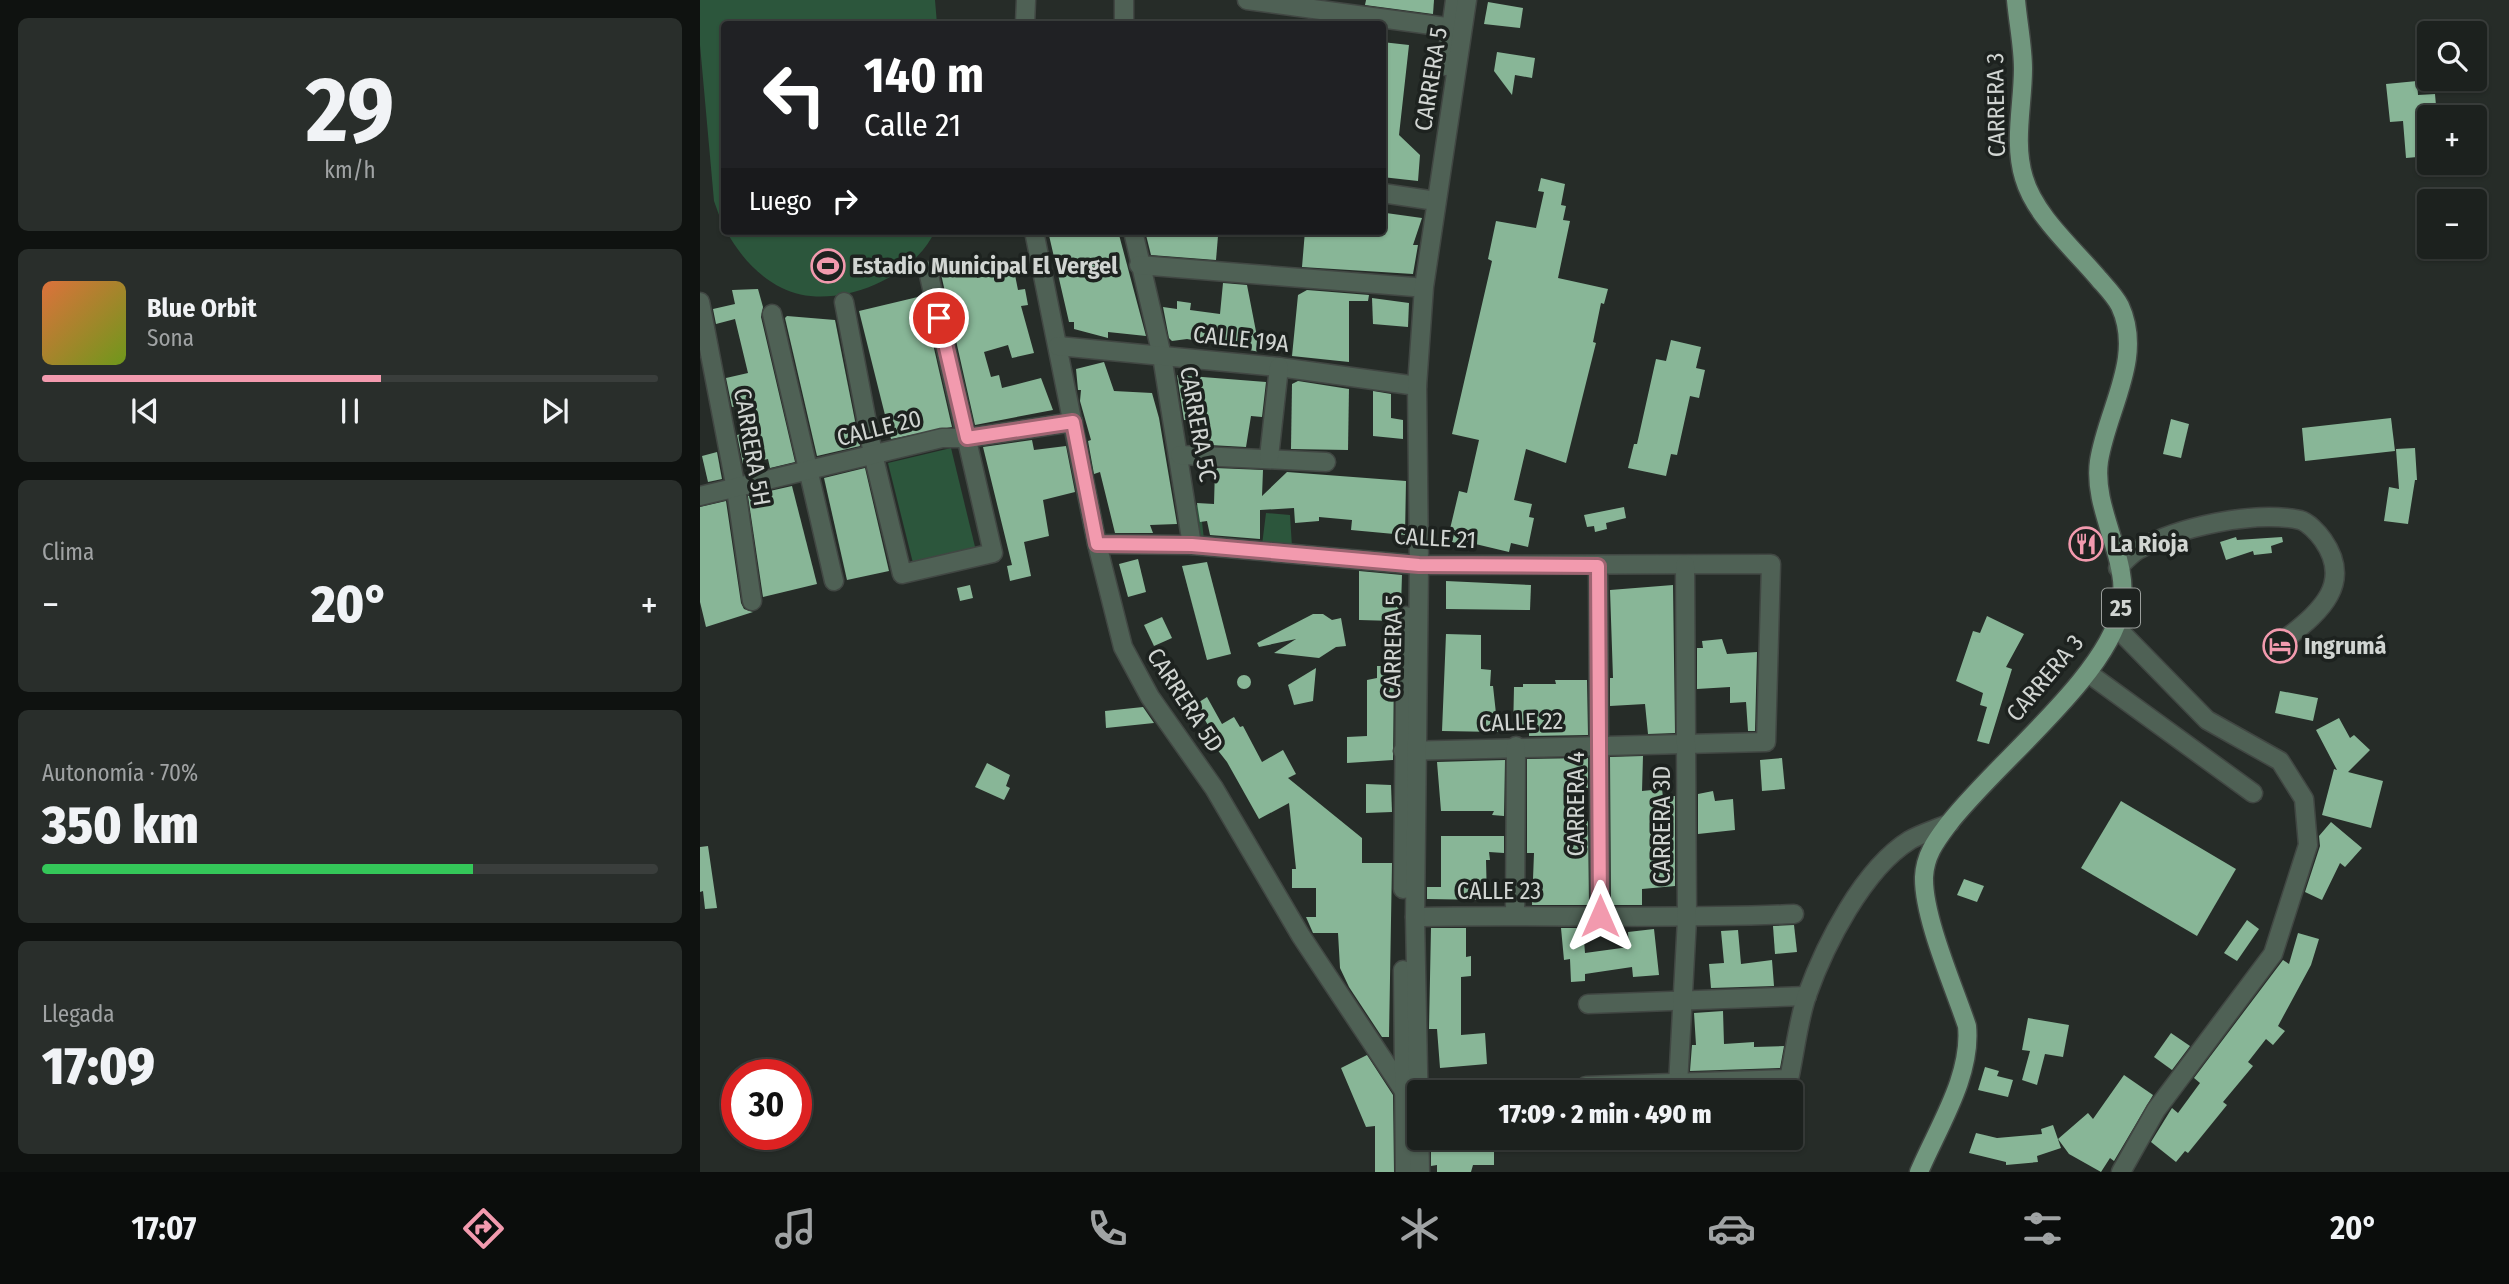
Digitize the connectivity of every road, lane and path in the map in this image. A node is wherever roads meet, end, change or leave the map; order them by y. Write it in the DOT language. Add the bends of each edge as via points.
graph roads {
  1 [pos="1026,0"];
  2 [pos="1125,0"];
  3 [pos="1247,0"];
  4 [pos="1455,0"];
  5 [pos="1467,0"];
  6 [pos="2015,0"];
  7 [pos="1337,5"];
  8 [pos="1025,21"];
  9 [pos="1124,21"];
  10 [pos="1458,29"];
  11 [pos="1386,193"];
  12 [pos="1431,199"];
  13 [pos="1035,235"];
  14 [pos="1134,235"];
  15 [pos="1139,265"];
  16 [pos="928,271"];
  17 [pos="1415,287"];
  18 [pos="700,302"];
  19 [pos="844,302"];
  20 [pos="772,314"];
  21 [pos="1058,346"];
  22 [pos="1162,356"];
  23 [pos="1279,367"];
  24 [pos="1413,386"];
  25 [pos="1073,422"];
  26 [pos="967,438"];
  27 [pos="873,454"];
  28 [pos="1180,455"];
  29 [pos="1269,457"];
  30 [pos="1326,462"];
  31 [pos="808,472"];
  32 [pos="736,489"];
  33 [pos="700,496"];
  34 [pos="1097,544"];
  35 [pos="1192,545"];
  36 [pos="1414,563"];
  37 [pos="1685,565"];
  38 [pos="1598,566"];
  39 [pos="2118,568"];
  40 [pos="834,581"];
  41 [pos="752,601"];
  42 [pos="2116,627"];
  43 [pos="2288,637"];
  44 [pos="2088,673"];
  45 [pos="1686,741"];
  46 [pos="1766,741"];
  47 [pos="1601,745"];
  48 [pos="1517,746"];
  49 [pos="1410,751"];
  50 [pos="2253,793"];
  51 [pos="1950,823"];
  52 [pos="1794,914"];
  53 [pos="1515,915"];
  54 [pos="1600,916"];
  55 [pos="1415,917"];
  56 [pos="1686,919"];
  57 [pos="1807,996"];
  58 [pos="1682,1002"];
  59 [pos="1588,1004"];
  60 [pos="1410,1080"];
  61 [pos="1410,1080"];
  62 [pos="1678,1080"];
  63 [pos="1770,1080"];
  64 [pos="1407,1089"];
  65 [pos="1407,1140"];
  66 [pos="1417,1150"];
  67 [pos="1405,1172"];
  68 [pos="1420,1172"];
  69 [pos="1919,1172"];
  70 [pos="2121,1172"];
  1 -- 8 [label="street"];
  2 -- 9 [label="street"];
  3 -- 7 [label="street"];
  4 -- 10 [label="street, CARRERA 5"];
  5 -- 10 [label="street, CARRERA 5"];
  6 -- 39 [label="main road, CARRERA 3 / 25" via="2023,67 2019,153 2024,179 2038,206 2119,302 2128,326 2130,349 2099,462 2100,496"];
  7 -- 10 [label="street"];
  10 -- 12 [label="street, CARRERA 5"];
  11 -- 12 [label="street"];
  12 -- 17 [label="street, CARRERA 5"];
  12 -- 24 [label="street, CARRERA 5"];
  13 -- 21 [label="street, CARRERA 5D"];
  14 -- 15 [label="street, CARRERA 5C"];
  15 -- 17 [label="street"];
  15 -- 22 [label="street, CARRERA 5C"];
  16 -- 26 [label="street"];
  17 -- 24 [label="street, CARRERA 5"];
  18 -- 32 [label="street, CARRERA 5H"];
  19 -- 27 [label="street"];
  20 -- 31 [label="street"];
  21 -- 22 [label="street, CALLE 19A"];
  21 -- 25 [label="street, CARRERA 5D"];
  22 -- 23 [label="street, CALLE 19A"];
  22 -- 28 [label="street, CARRERA 5C"];
  23 -- 24 [label="street, CALLE 19A"];
  23 -- 29 [label="street"];
  24 -- 36 [label="street, CARRERA 5"];
  25 -- 26 [label="street, CALLE 20"];
  25 -- 34 [label="street, CARRERA 5D"];
  26 -- 27 [label="street, CALLE 20" via="942,438"];
  26 -- 27 [label="street" via="993,553 902,574"];
  27 -- 31 [label="street, CALLE 20"];
  28 -- 29 [label="street"];
  28 -- 35 [label="street, CARRERA 5C"];
  29 -- 30 [label="street"];
  31 -- 32 [label="street, CALLE 20"];
  31 -- 40 [label="street"];
  32 -- 33 [label="street, CALLE 20"];
  32 -- 41 [label="street, CARRERA 5H"];
  34 -- 35 [label="street, CALLE 21"];
  34 -- 64 [label="street, CARRERA 5D" via="1123,647 1150,697 1214,788 1301,936"];
  35 -- 36 [label="street, CALLE 21"];
  36 -- 38 [label="street, CALLE 21"];
  36 -- 49 [label="street, CARRERA 5"];
  37 -- 38 [label="street, CALLE 21"];
  37 -- 45 [label="street, CARRERA 3D"];
  37 -- 46 [label="street, CALLE 21" via="1771,564"];
  38 -- 47 [label="street, CARRERA 4"];
  39 -- 42 [label="main road, CARRERA 3 / 25" via="2122,605"];
  39 -- 43 [label="street" via="2136,551 2200,527 2255,517 2302,520 2329,548 2336,578 2330,596 2313,617"];
  42 -- 44 [label="main road, CARRERA 3 / 25"];
  42 -- 70 [label="street" via="2207,720 2280,761 2304,799 2308,845 2273,954 2156,1110"];
  44 -- 50 [label="street"];
  44 -- 51 [label="main road, CARRERA 3 / 25"];
  45 -- 46 [label="street, CALLE 22"];
  45 -- 47 [label="street, CALLE 22"];
  45 -- 56 [label="street, CARRERA 3D"];
  47 -- 48 [label="street, CALLE 22"];
  47 -- 54 [label="street, CARRERA 4"];
  48 -- 49 [label="street, CALLE 22"];
  48 -- 53 [label="street"];
  49 -- 55 [label="street, CARRERA 5"];
  49 -- 60 [label="street, CARRERA 5"];
  51 -- 57 [label="street" via="1910,840 1863,886 1836,931"];
  51 -- 69 [label="main road, CARRERA 3 / 25" via="1931,847 1924,876 1926,902 1967,1026 1969,1048"];
  52 -- 56 [label="street, CALLE 23"];
  53 -- 54 [label="street, CALLE 23"];
  53 -- 55 [label="street, CALLE 23"];
  54 -- 56 [label="street, CALLE 23"];
  55 -- 61 [label="street, CARRERA 5"];
  56 -- 58 [label="street, CARRERA 3D"];
  57 -- 58 [label="street"];
  57 -- 63 [label="street" via="1789,1079"];
  58 -- 59 [label="street"];
  58 -- 62 [label="street, CARRERA 3D"];
  65 -- 67 [label="street, CARRERA 5"];
  66 -- 68 [label="street, CARRERA 5"];
}
